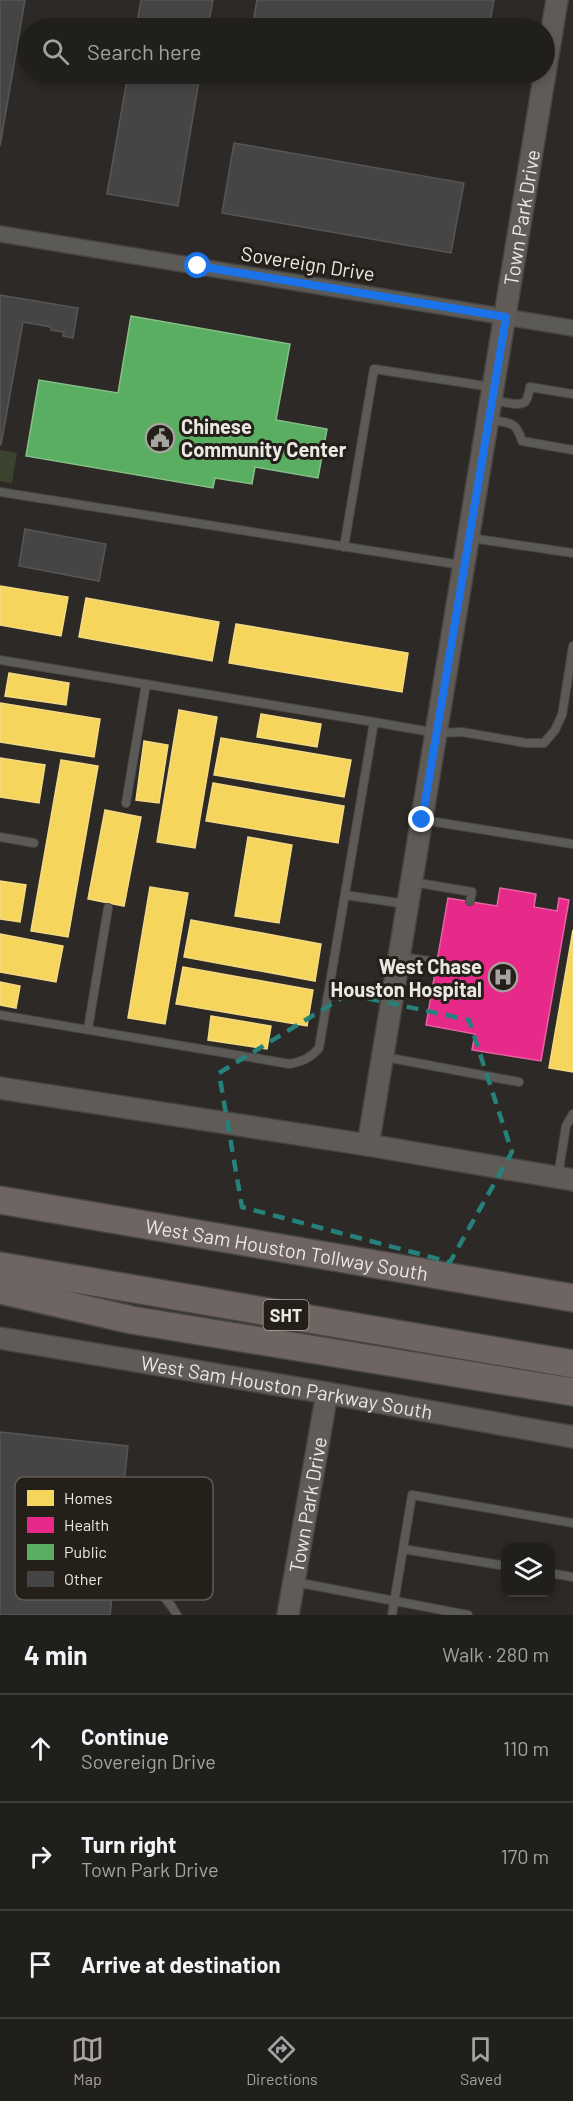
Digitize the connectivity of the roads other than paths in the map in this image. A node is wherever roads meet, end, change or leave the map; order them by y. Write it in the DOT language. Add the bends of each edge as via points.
graph roads {
  1 [pos="557,0"];
  2 [pos="554,18"];
  3 [pos="543,84"];
  4 [pos="0,234"];
  5 [pos="506,317"];
  6 [pos="573,328"];
  7 [pos="573,394"];
  8 [pos="491,402"];
  9 [pos="573,450"];
  10 [pos="0,492"];
  11 [pos="469,537"];
  12 [pos="344,547"];
  13 [pos="573,553"];
  14 [pos="464,566"];
  15 [pos="573,646"];
  16 [pos="0,660"];
  17 [pos="146,684"];
  18 [pos="374,722"];
  19 [pos="437,733"];
  20 [pos="126,803"];
  21 [pos="422,820"];
  22 [pos="0,837"];
  23 [pos="34,843"];
  24 [pos="573,844"];
  25 [pos="412,882"];
  26 [pos="345,895"];
  27 [pos="470,901"];
  28 [pos="408,904"];
  29 [pos="108,908"];
  30 [pos="400,957"];
  31 [pos="436,962"];
  32 [pos="0,1015"];
  33 [pos="88,1029"];
  34 [pos="383,1057"];
  35 [pos="519,1083"];
  36 [pos="0,1088"];
  37 [pos="573,1114"];
  38 [pos="368,1145"];
  39 [pos="565,1179"];
  40 [pos="0,1200"];
  41 [pos="0,1266"];
  42 [pos="0,1290"];
  43 [pos="573,1298"];
  44 [pos="0,1338"];
  45 [pos="573,1364"];
  46 [pos="573,1392"];
  47 [pos="327,1393"];
  48 [pos="573,1437"];
  49 [pos="573,1523"];
  50 [pos="403,1549"];
  51 [pos="501,1565"];
  52 [pos="555,1574"];
  53 [pos="573,1577"];
  54 [pos="294,1581"];
  55 [pos="168,1600"];
  56 [pos="394,1600"];
  57 [pos="449,1613"];
  58 [pos="177,1615"];
  59 [pos="288,1615"];
  60 [pos="392,1615"];
  61 [pos="468,1615"];
  1 -- 2 [label="street, Town Park Drive"];
  3 -- 5 [label="street, Town Park Drive"];
  4 -- 5 [label="street, Sovereign Drive"];
  5 -- 6 [label="street, Sovereign Drive"];
  5 -- 8 [label="street, Town Park Drive"];
  7 -- 8 [label="lane" via="530,387 523,403"];
  8 -- 9 [label="lane" via="519,428 522,441"];
  8 -- 11 [label="street, Town Park Drive"];
  8 -- 12 [label="lane" via="374,369"];
  10 -- 12 [label="lane"];
  11 -- 13 [label="lane"];
  11 -- 14 [label="street, Town Park Drive"];
  12 -- 14 [label="lane"];
  14 -- 19 [label="street, Town Park Drive"];
  15 -- 19 [label="lane" via="562,715 544,743 462,732"];
  16 -- 17 [label="lane"];
  17 -- 18 [label="lane"];
  17 -- 20 [label="lane"];
  18 -- 19 [label="lane"];
  18 -- 26 [label="lane"];
  19 -- 21 [label="street, Town Park Drive"];
  21 -- 24 [label="lane"];
  21 -- 25 [label="street, Town Park Drive"];
  22 -- 23 [label="lane"];
  25 -- 27 [label="lane" via="472,892"];
  25 -- 28 [label="street, Town Park Drive"];
  26 -- 28 [label="lane"];
  26 -- 33 [label="lane" via="319,1048 304,1061 290,1064"];
  28 -- 30 [label="street, Town Park Drive"];
  29 -- 33 [label="lane"];
  30 -- 31 [label="lane"];
  30 -- 34 [label="street, Town Park Drive"];
  32 -- 33 [label="lane"];
  34 -- 35 [label="lane"];
  34 -- 38 [label="street, Town Park Drive"];
  36 -- 38 [label="street"];
  37 -- 39 [label="lane" via="566,1126"];
  38 -- 39 [label="street"];
  40 -- 43 [label="highway, West Sam Houston Tollway South"];
  41 -- 45 [label="highway, SHT"];
  42 -- 46 [label="highway" via="132,1320"];
  44 -- 47 [label="street, West Sam Houston Parkway South"];
  47 -- 48 [label="street, West Sam Houston Parkway South"];
  47 -- 54 [label="street, Town Park Drive"];
  49 -- 50 [label="lane" via="412,1495"];
  50 -- 51 [label="lane"];
  50 -- 56 [label="lane"];
  52 -- 53 [label="lane"];
  54 -- 56 [label="lane"];
  54 -- 59 [label="street, Town Park Drive"];
  55 -- 58 [label="lane"];
  56 -- 57 [label="lane"];
  56 -- 60 [label="lane"];
  57 -- 61 [label="lane"];
}
